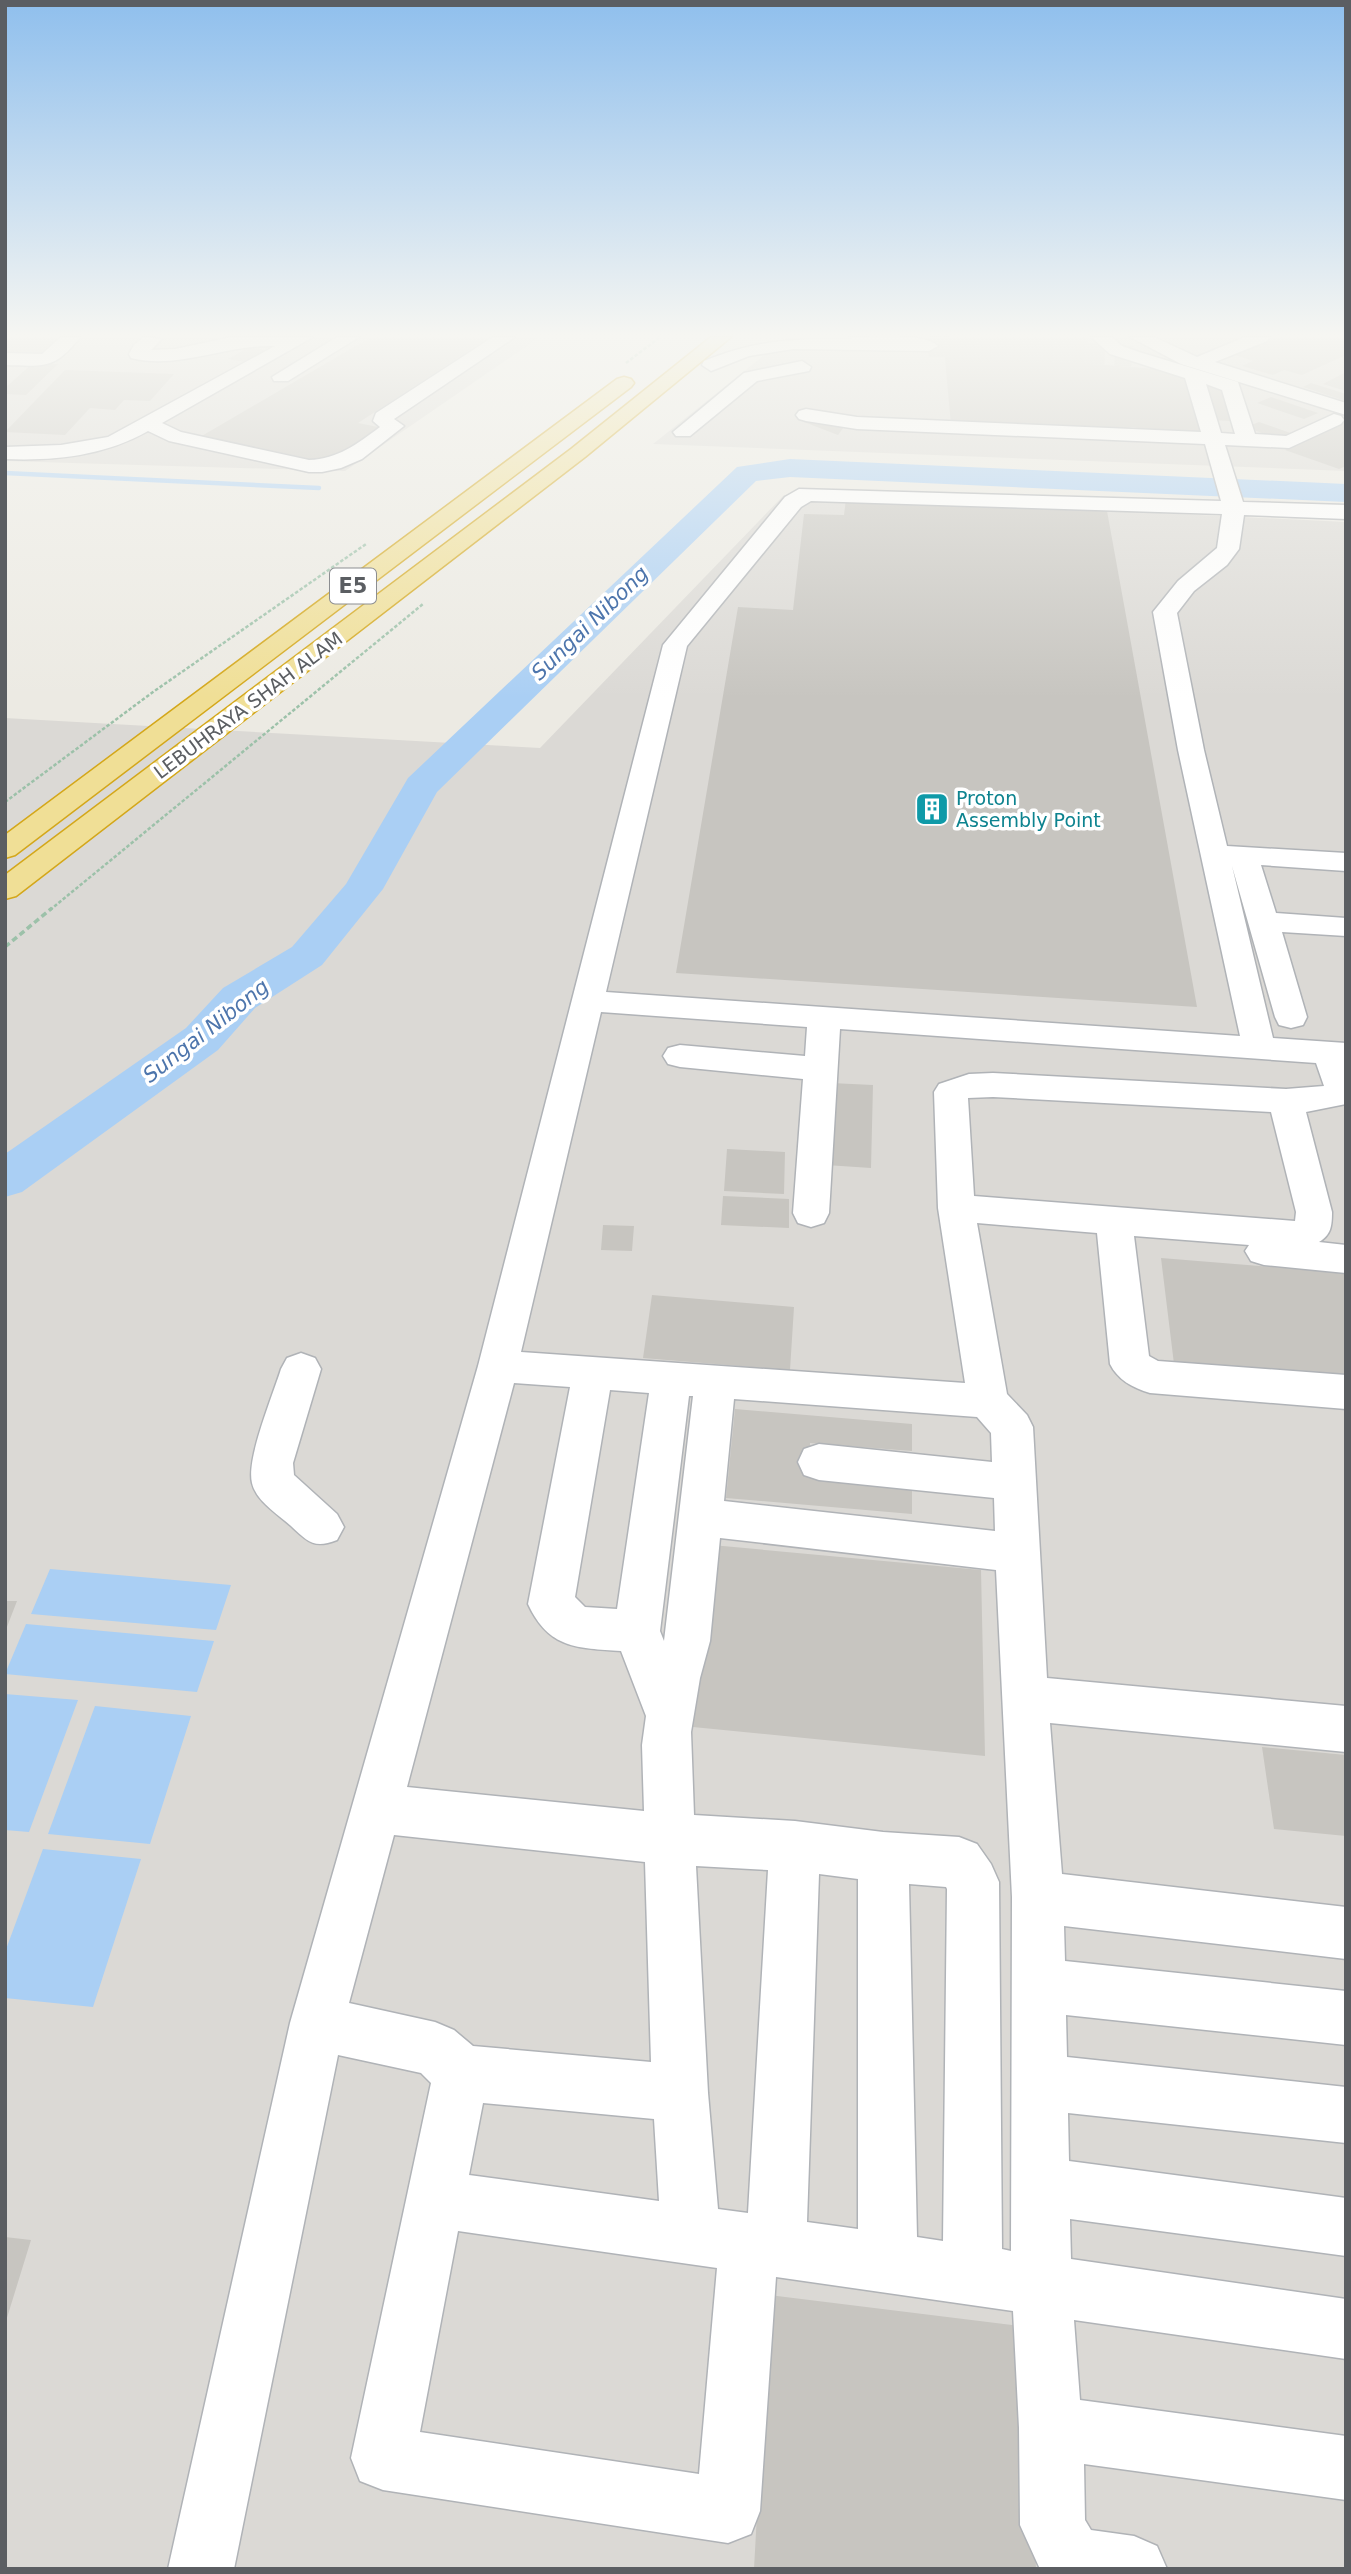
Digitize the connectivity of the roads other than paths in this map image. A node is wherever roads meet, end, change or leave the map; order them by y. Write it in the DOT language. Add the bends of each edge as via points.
graph roads {
  1 [pos="268,457"];
  2 [pos="350,457"];
  3 [pos="515,457"];
  4 [pos="573,457"];
  5 [pos="1219,457"];
  6 [pos="1233,503"];
  7 [pos="1346,512"];
  8 [pos="5,847"];
  9 [pos="1229,855"];
  10 [pos="1346,862"];
  11 [pos="5,890"];
  12 [pos="1263,922"];
  13 [pos="1346,927"];
  14 [pos="587,1001"];
  15 [pos="824,1017"];
  16 [pos="1291,1017"];
  17 [pos="1259,1048"];
  18 [pos="1337,1053"];
  19 [pos="680,1056"];
  20 [pos="820,1069"];
  21 [pos="1286,1101"];
  22 [pos="956,1208"];
  23 [pos="811,1213"];
  24 [pos="1115,1229"];
  25 [pos="1346,1258"];
  26 [pos="498,1366"];
  27 [pos="301,1369"];
  28 [pos="593,1373"];
  29 [pos="671,1380"];
  30 [pos="715,1382"];
  31 [pos="1346,1392"];
  32 [pos="988,1401"];
  33 [pos="819,1462"];
  34 [pos="1015,1482"];
  35 [pos="702,1517"];
  36 [pos="322,1527"];
  37 [pos="1018,1553"];
  38 [pos="637,1631"];
  39 [pos="1024,1698"];
  40 [pos="669,1715"];
  41 [pos="1346,1729"];
  42 [pos="376,1809"];
  43 [pos="670,1839"];
  44 [pos="795,1846"];
  45 [pos="883,1857"];
  46 [pos="1038,1897"];
  47 [pos="1346,1933"];
  48 [pos="1038,1985"];
  49 [pos="1346,2018"];
  50 [pos="317,2023"];
  51 [pos="461,2073"];
  52 [pos="1039,2082"];
  53 [pos="680,2092"];
  54 [pos="1346,2115"];
  55 [pos="1040,2186"];
  56 [pos="434,2199"];
  57 [pos="1346,2227"];
  58 [pos="691,2235"];
  59 [pos="762,2245"];
  60 [pos="888,2263"];
  61 [pos="972,2275"];
  62 [pos="1041,2284"];
  63 [pos="1346,2329"];
  64 [pos="1051,2428"];
  65 [pos="1346,2468"];
  66 [pos="201,2569"];
  67 [pos="1134,2569"];
  1 -- 2 [label="street" via="328,467"];
  3 -- 8 [label="highway, LEBUHRAYA SHAH ALAM / E5"];
  4 -- 11 [label="highway, LEBUHRAYA SHAH ALAM / E5"];
  5 -- 6 [label="street"];
  6 -- 7 [label="street"];
  6 -- 9 [label="street" via="1228,549 1186,586 1165,612 1191,750"];
  6 -- 14 [label="street" via="817,494 793,502 675,645"];
  9 -- 10 [label="street"];
  9 -- 12 [label="street"];
  9 -- 17 [label="street"];
  12 -- 13 [label="street"];
  12 -- 16 [label="street"];
  14 -- 15 [label="street"];
  14 -- 26 [label="street"];
  15 -- 17 [label="street"];
  15 -- 20 [label="street"];
  17 -- 18 [label="street"];
  18 -- 21 [label="street" via="1343,1093"];
  19 -- 20 [label="street"];
  20 -- 23 [label="street"];
  21 -- 22 [label="street" via="960,1087 951,1091"];
  21 -- 24 [label="street" via="1314,1212 1313,1228 1301,1235"];
  22 -- 24 [label="street"];
  22 -- 32 [label="street"];
  24 -- 25 [label="street"];
  24 -- 31 [label="street" via="1130,1364 1150,1377"];
  26 -- 28 [label="street"];
  26 -- 42 [label="street"];
  27 -- 36 [label="street" via="272,1463 273,1483"];
  28 -- 29 [label="street"];
  28 -- 38 [label="street" via="551,1604 574,1627"];
  29 -- 30 [label="street"];
  29 -- 38 [label="street"];
  30 -- 32 [label="street"];
  30 -- 35 [label="street"];
  32 -- 34 [label="street" via="1012,1427"];
  33 -- 34 [label="street"];
  34 -- 37 [label="street"];
  35 -- 37 [label="street"];
  35 -- 40 [label="street" via="687,1641"];
  37 -- 39 [label="street"];
  38 -- 40 [label="street"];
  39 -- 41 [label="street"];
  39 -- 46 [label="street"];
  40 -- 43 [label="street"];
  42 -- 43 [label="street"];
  42 -- 50 [label="street"];
  43 -- 44 [label="street"];
  43 -- 53 [label="street"];
  44 -- 45 [label="street"];
  44 -- 59 [label="street"];
  45 -- 60 [label="street"];
  45 -- 61 [label="street" via="958,1862 972,1882"];
  46 -- 47 [label="street"];
  46 -- 48 [label="street"];
  48 -- 49 [label="street"];
  48 -- 52 [label="street"];
  50 -- 51 [label="street" via="435,2049"];
  50 -- 66 [label="street"];
  51 -- 53 [label="street"];
  51 -- 56 [label="street"];
  52 -- 54 [label="street"];
  52 -- 55 [label="street"];
  53 -- 58 [label="street"];
  55 -- 57 [label="street"];
  55 -- 62 [label="street"];
  56 -- 58 [label="street"];
  56 -- 59 [label="street" via="383,2458 728,2511"];
  58 -- 59 [label="street"];
  59 -- 60 [label="street"];
  60 -- 61 [label="street"];
  61 -- 62 [label="street"];
  62 -- 63 [label="street"];
  62 -- 64 [label="street"];
  64 -- 65 [label="street"];
  64 -- 67 [label="street" via="1053,2525 1071,2560"];
}
